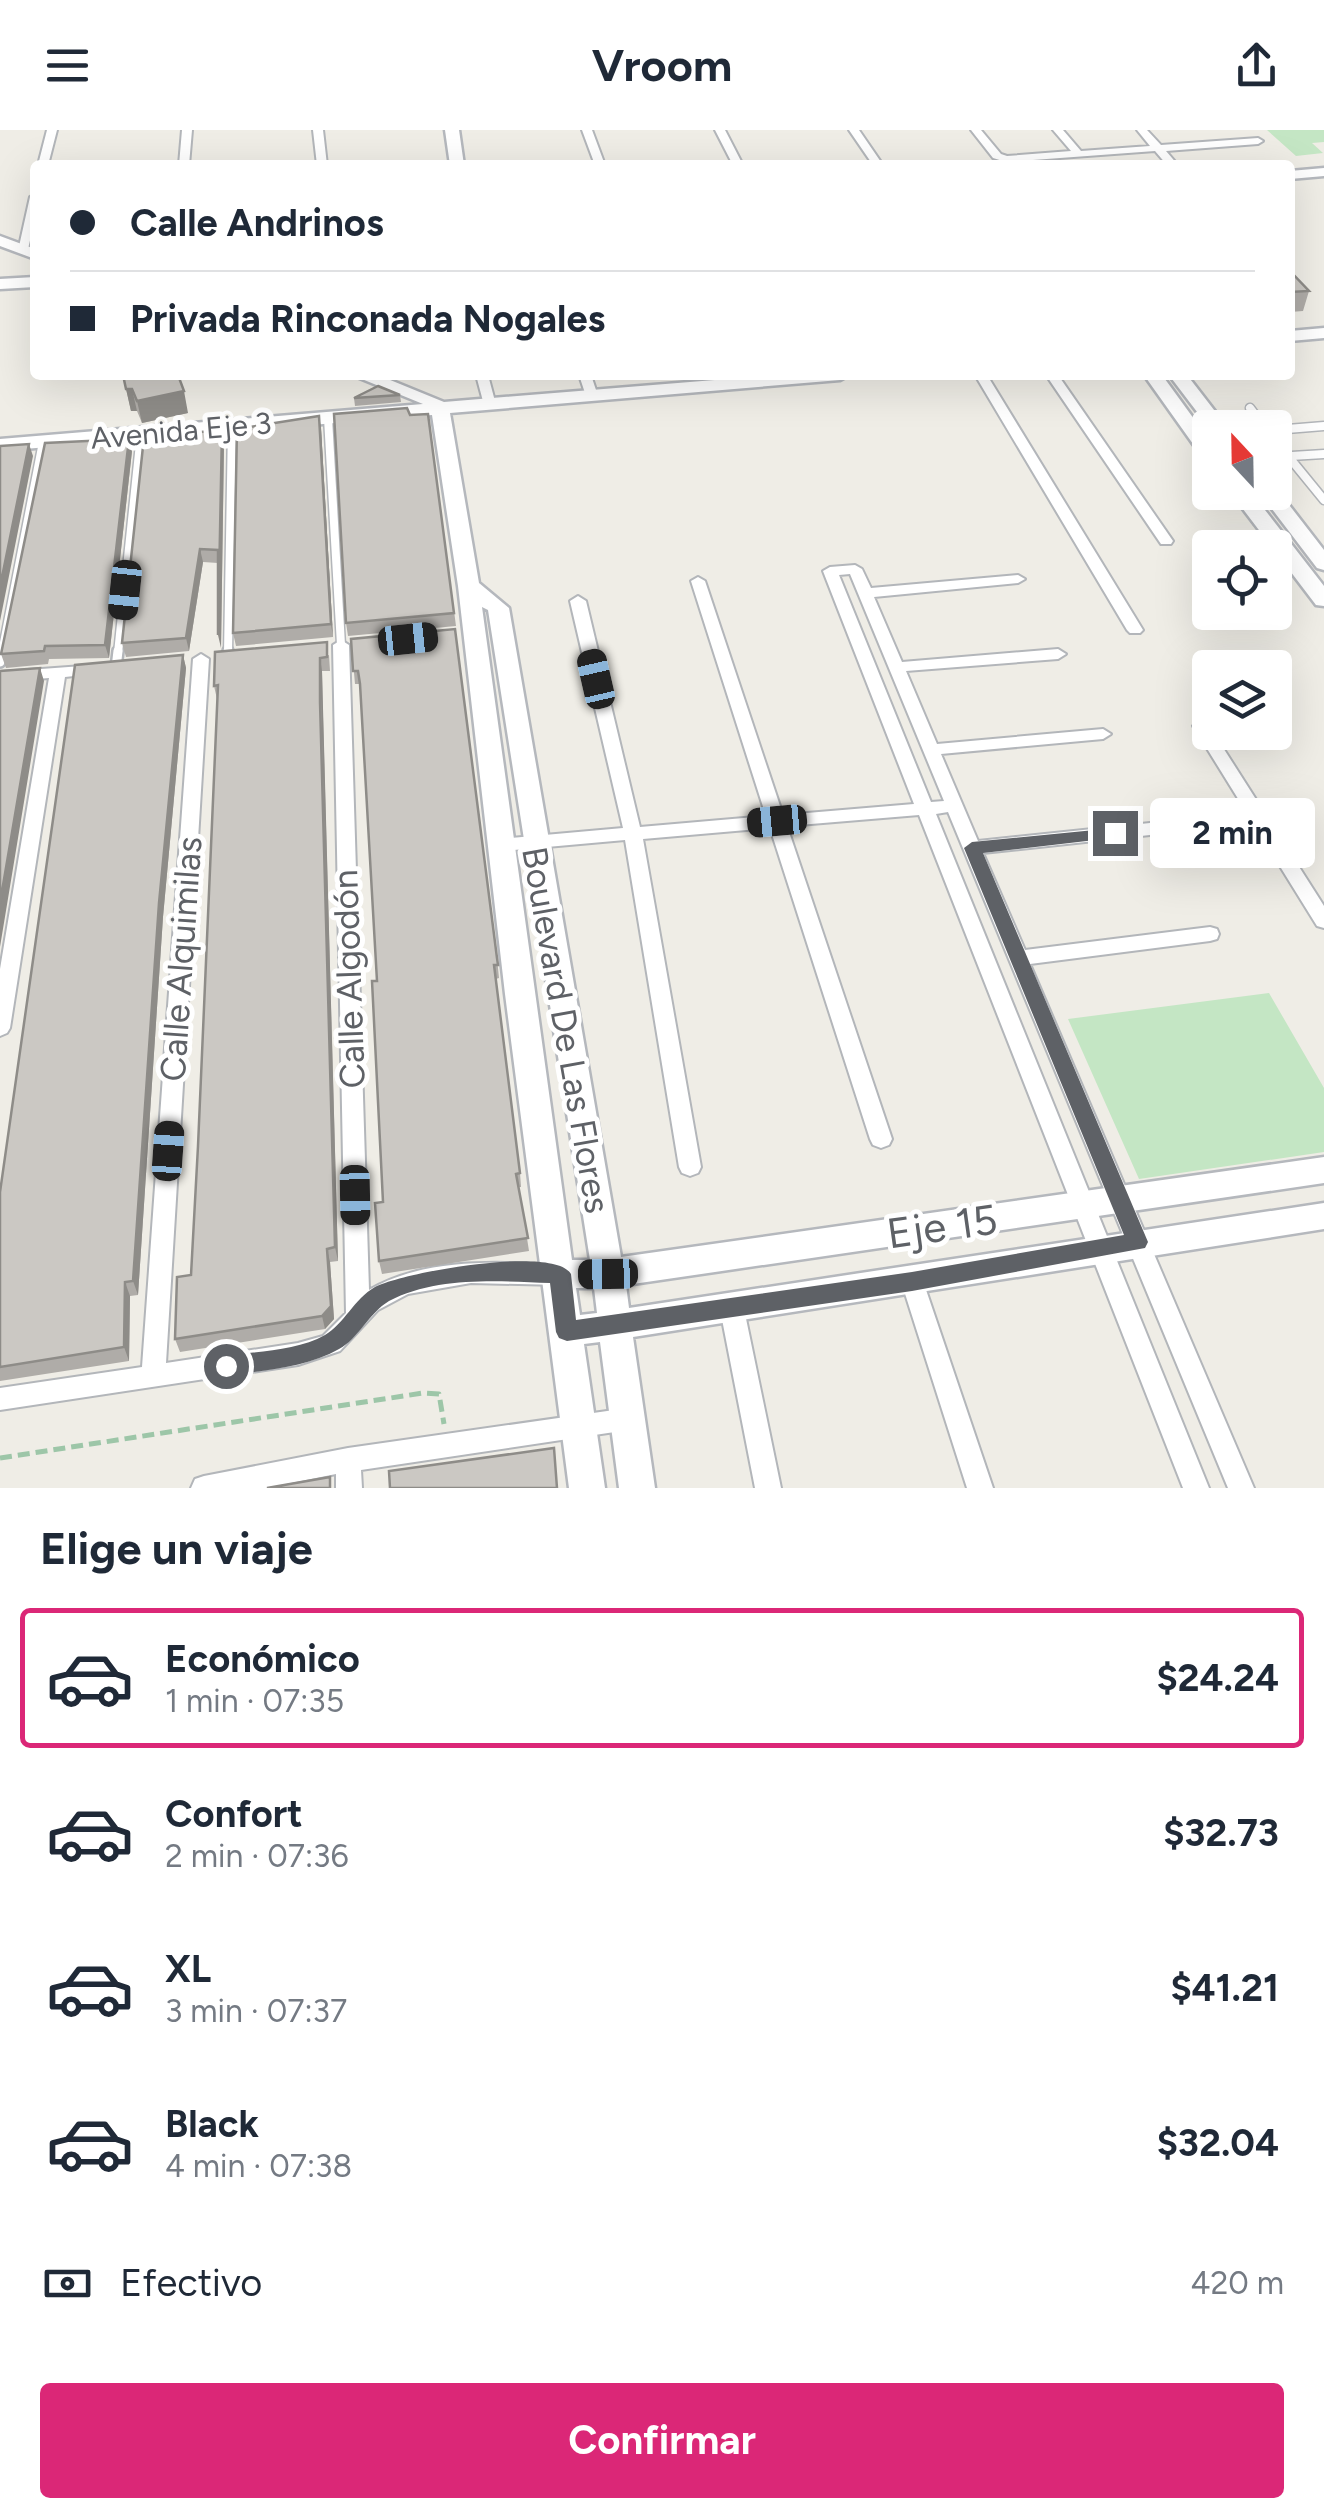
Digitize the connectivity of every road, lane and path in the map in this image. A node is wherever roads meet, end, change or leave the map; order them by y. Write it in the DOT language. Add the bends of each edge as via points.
graph roads {
  1 [pos="52,130"];
  2 [pos="187,130"];
  3 [pos="318,130"];
  4 [pos="452,130"];
  5 [pos="587,130"];
  6 [pos="720,130"];
  7 [pos="854,130"];
  8 [pos="976,130"];
  9 [pos="1058,130"];
  10 [pos="1142,130"];
  11 [pos="1227,130"];
  12 [pos="1258,141"];
  13 [pos="1240,142"];
  14 [pos="1161,147"];
  15 [pos="1079,154"];
  16 [pos="44,160"];
  17 [pos="184,160"];
  18 [pos="321,160"];
  19 [pos="457,160"];
  20 [pos="598,160"];
  21 [pos="735,160"];
  22 [pos="875,160"];
  23 [pos="1176,160"];
  24 [pos="1324,172"];
  25 [pos="1295,175"];
  26 [pos="0,241"];
  27 [pos="29,252"];
  28 [pos="30,282"];
  29 [pos="0,284"];
  30 [pos="1324,333"];
  31 [pos="1295,336"];
  32 [pos="375,380"];
  33 [pos="483,380"];
  34 [pos="587,380"];
  35 [pos="715,380"];
  36 [pos="984,380"];
  37 [pos="1055,380"];
  38 [pos="1157,380"];
  39 [pos="1182,380"];
  40 [pos="592,396"];
  41 [pos="490,404"];
  42 [pos="440,409"];
  43 [pos="1205,410"];
  44 [pos="328,418"];
  45 [pos="232,426"];
  46 [pos="1324,426"];
  47 [pos="1192,429"];
  48 [pos="1292,429"];
  49 [pos="142,434"];
  50 [pos="43,442"];
  51 [pos="0,445"];
  52 [pos="1324,454"];
  53 [pos="1292,457"];
  54 [pos="1292,462"];
  55 [pos="1324,483"];
  56 [pos="1310,484"];
  57 [pos="1324,500"];
  58 [pos="1254,510"];
  59 [pos="1283,510"];
  60 [pos="1166,541"];
  61 [pos="1324,564"];
  62 [pos="1018,579"];
  63 [pos="698,581"];
  64 [pos="468,586"];
  65 [pos="866,592"];
  66 [pos="1324,600"];
  67 [pos="578,602"];
  68 [pos="1135,630"];
  69 [pos="341,645"];
  70 [pos="1058,654"];
  71 [pos="247,655"];
  72 [pos="228,657"];
  73 [pos="0,662"];
  74 [pos="125,667"];
  75 [pos="897,667"];
  76 [pos="58,674"];
  77 [pos="0,677"];
  78 [pos="1103,734"];
  79 [pos="932,750"];
  80 [pos="1216,750"];
  81 [pos="955,806"];
  82 [pos="924,808"];
  83 [pos="777,821"];
  84 [pos="1150,830"];
  85 [pos="633,833"];
  86 [pos="534,842"];
  87 [pos="501,845"];
  88 [pos="972,848"];
  89 [pos="1324,921"];
  90 [pos="1210,934"];
  91 [pos="1019,958"];
  92 [pos="0,1028"];
  93 [pos="881,1140"];
  94 [pos="690,1167"];
  95 [pos="1324,1170"];
  96 [pos="1120,1199"];
  97 [pos="1083,1206"];
  98 [pos="1324,1216"];
  99 [pos="1138,1242"];
  100 [pos="1100,1248"];
  101 [pos="560,1274"];
  102 [pos="608,1274"];
  103 [pos="912,1281"];
  104 [pos="732,1309"];
  105 [pos="358,1312"];
  106 [pos="614,1324"];
  107 [pos="567,1332"];
  108 [pos="153,1378"];
  109 [pos="0,1398"];
  110 [pos="628,1419"];
  111 [pos="579,1426"];
  112 [pos="446,1445"];
  113 [pos="0,1458"];
  114 [pos="348,1460"];
  115 [pos="204,1488"];
  116 [pos="349,1488"];
  117 [pos="587,1488"];
  118 [pos="637,1488"];
  119 [pos="768,1488"];
  120 [pos="980,1488"];
  121 [pos="1196,1488"];
  122 [pos="1241,1488"];
  1 -- 16 [label="street"];
  2 -- 17 [label="street"];
  3 -- 18 [label="street"];
  4 -- 19 [label="street"];
  5 -- 20 [label="street"];
  6 -- 21 [label="street"];
  7 -- 22 [label="street"];
  8 -- 15 [label="street" via="1002,158"];
  9 -- 15 [label="street"];
  10 -- 14 [label="street"];
  11 -- 13 [label="street"];
  12 -- 13 [label="street"];
  13 -- 14 [label="street"];
  14 -- 15 [label="street"];
  14 -- 23 [label="street"];
  24 -- 25 [label="street"];
  26 -- 27 [label="street"];
  28 -- 29 [label="street"];
  30 -- 31 [label="street"];
  32 -- 42 [label="street"];
  33 -- 41 [label="street"];
  34 -- 40 [label="street"];
  35 -- 40 [label="street, Avenida Eje 3"];
  36 -- 68 [label="street"];
  37 -- 60 [label="street"];
  38 -- 47 [label="street"];
  39 -- 43 [label="street"];
  40 -- 41 [label="street, Avenida Eje 3"];
  41 -- 42 [label="street, Avenida Eje 3"];
  42 -- 44 [label="street, Avenida Eje 3"];
  42 -- 64 [label="street, Boulevard De Las Flores"];
  44 -- 45 [label="street, Avenida Eje 3"];
  44 -- 69 [label="lane"];
  45 -- 49 [label="street, Avenida Eje 3"];
  45 -- 72 [label="lane"];
  46 -- 48 [label="lane"];
  49 -- 50 [label="street, Avenida Eje 3"];
  49 -- 74 [label="lane"];
  50 -- 51 [label="street, Avenida Eje 3"];
  50 -- 73 [label="lane"];
  52 -- 53 [label="lane"];
  54 -- 56 [label="lane"];
  55 -- 56 [label="lane"];
  56 -- 57 [label="lane"];
  58 -- 66 [label="street"];
  59 -- 61 [label="street"];
  62 -- 65 [label="street"];
  63 -- 83 [label="street"];
  64 -- 86 [label="street, Boulevard De Las Flores" via="498,608"];
  64 -- 87 [label="street, Boulevard De Las Flores" via="465,634"];
  65 -- 75 [label="street"];
  65 -- 82 [label="street" via="855,569 830,572"];
  67 -- 85 [label="street"];
  69 -- 105 [label="street, Calle Algodón"];
  70 -- 75 [label="street"];
  71 -- 72 [label="street"];
  72 -- 108 [label="street, Calle Alquimilas" via="192,660"];
  74 -- 76 [label="street"];
  75 -- 79 [label="street"];
  76 -- 77 [label="street"];
  76 -- 92 [label="street"];
  78 -- 79 [label="street"];
  79 -- 81 [label="street"];
  80 -- 89 [label="street"];
  81 -- 82 [label="street"];
  81 -- 88 [label="street"];
  82 -- 83 [label="street"];
  82 -- 97 [label="street"];
  83 -- 85 [label="street"];
  83 -- 93 [label="street"];
  84 -- 88 [label="street"];
  85 -- 86 [label="street"];
  85 -- 94 [label="street"];
  86 -- 87 [label="street"];
  86 -- 102 [label="street, Boulevard De Las Flores"];
  87 -- 101 [label="street, Boulevard De Las Flores"];
  88 -- 91 [label="street"];
  90 -- 91 [label="street"];
  91 -- 96 [label="street"];
  95 -- 96 [label="street, Eje 15"];
  96 -- 97 [label="street, Eje 15"];
  96 -- 99 [label="street"];
  97 -- 100 [label="street"];
  97 -- 102 [label="street, Eje 15"];
  98 -- 99 [label="street, Eje 15"];
  99 -- 100 [label="street, Eje 15"];
  99 -- 122 [label="street"];
  100 -- 103 [label="street, Eje 15"];
  100 -- 121 [label="street"];
  101 -- 102 [label="street, Eje 15"];
  101 -- 105 [label="street" via="489,1272 425,1280 383,1294"];
  101 -- 107 [label="street, Boulevard De Las Flores"];
  102 -- 106 [label="street, Boulevard De Las Flores"];
  103 -- 104 [label="street, Eje 15"];
  103 -- 120 [label="street"];
  104 -- 106 [label="street, Eje 15"];
  104 -- 119 [label="street"];
  105 -- 108 [label="street" via="334,1341 298,1354"];
  106 -- 107 [label="street, Eje 15"];
  106 -- 110 [label="street, Boulevard De Las Flores"];
  107 -- 111 [label="street, Boulevard De Las Flores"];
  108 -- 109 [label="street"];
  110 -- 111 [label="street"];
  110 -- 118 [label="street, Boulevard De Las Flores"];
  111 -- 112 [label="street"];
  111 -- 117 [label="street, Boulevard De Las Flores"];
  112 -- 113 [label="path" via="439,1394 423,1392"];
  112 -- 114 [label="street"];
  114 -- 115 [label="street"];
  114 -- 116 [label="street"];
}
